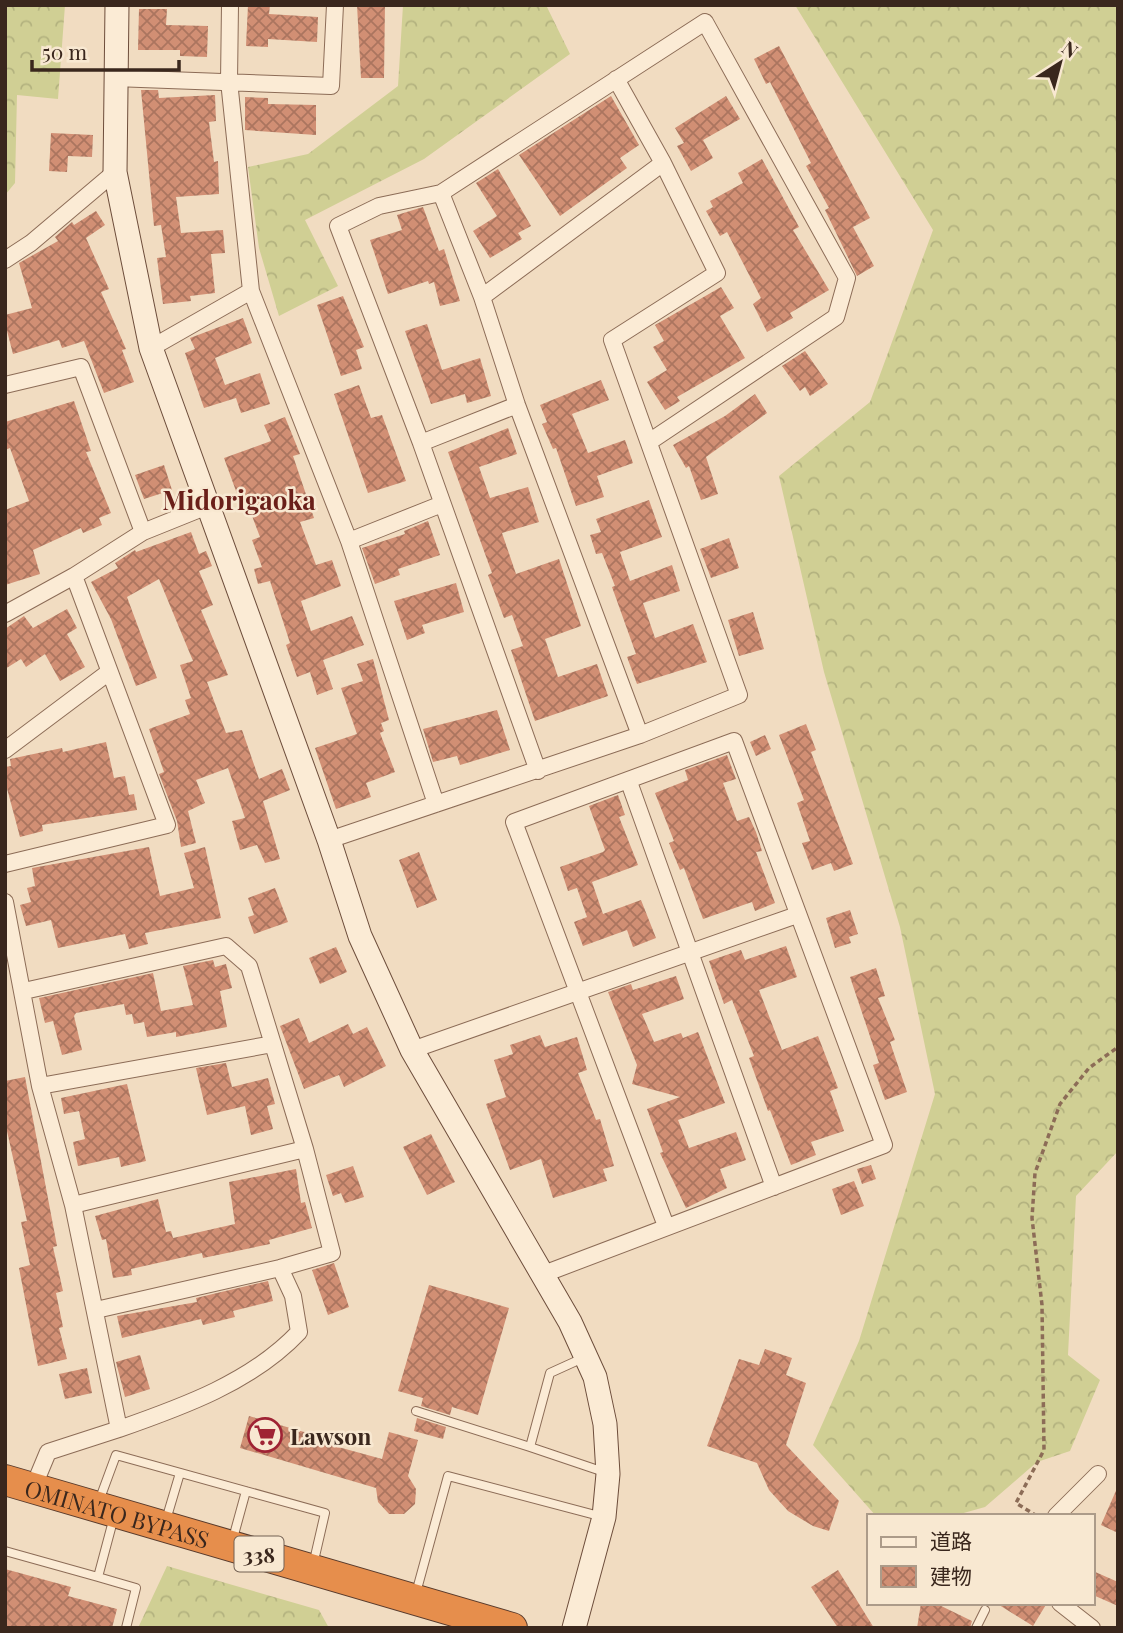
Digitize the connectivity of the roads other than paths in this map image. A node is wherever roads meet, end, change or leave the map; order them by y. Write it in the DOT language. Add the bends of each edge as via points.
graph roads {
  1 [pos="117,5"];
  2 [pos="230,5"];
  3 [pos="335,5"];
  4 [pos="114,78"];
  5 [pos="616,79"];
  6 [pos="229,81"];
  7 [pos="663,163"];
  8 [pos="114,172"];
  9 [pos="442,193"];
  10 [pos="5,260"];
  11 [pos="251,291"];
  12 [pos="482,297"];
  13 [pos="151,348"];
  14 [pos="5,385"];
  15 [pos="517,405"];
  16 [pos="649,442"];
  17 [pos="421,443"];
  18 [pos="442,504"];
  19 [pos="210,505"];
  20 [pos="143,532"];
  21 [pos="349,541"];
  22 [pos="74,576"];
  23 [pos="5,614"];
  24 [pos="109,672"];
  25 [pos="640,735"];
  26 [pos="5,750"];
  27 [pos="538,771"];
  28 [pos="629,782"];
  29 [pos="436,804"];
  30 [pos="329,840"];
  31 [pos="5,864"];
  32 [pos="5,902"];
  33 [pos="797,915"];
  34 [pos="689,954"];
  35 [pos="24,991"];
  36 [pos="579,991"];
  37 [pos="273,1044"];
  38 [pos="412,1050"];
  39 [pos="40,1087"];
  40 [pos="305,1149"];
  41 [pos="774,1187"];
  42 [pos="73,1205"];
  43 [pos="666,1226"];
  44 [pos="280,1269"];
  45 [pos="541,1275"];
  46 [pos="96,1310"];
  47 [pos="586,1357"];
  48 [pos="416,1412"];
  49 [pos="119,1429"];
  50 [pos="530,1447"];
  51 [pos="180,1473"];
  52 [pos="608,1474"];
  53 [pos="1098,1474"];
  54 [pos="12,1483"];
  55 [pos="246,1491"];
  56 [pos="106,1509"];
  57 [pos="1058,1514"];
  58 [pos="604,1517"];
  59 [pos="164,1526"];
  60 [pos="232,1546"];
  61 [pos="5,1551"];
  62 [pos="312,1570"];
  63 [pos="97,1577"];
  64 [pos="414,1599"];
  65 [pos="1062,1605"];
  66 [pos="985,1610"];
  67 [pos="126,1628"];
  68 [pos="512,1628"];
  69 [pos="574,1628"];
  70 [pos="976,1628"];
  71 [pos="1092,1628"];
  1 -- 4 [label="street"];
  2 -- 6 [label="street"];
  3 -- 6 [label="street" via="331,86"];
  4 -- 6 [label="street"];
  4 -- 8 [label="street"];
  5 -- 7 [label="street"];
  5 -- 9 [label="street"];
  5 -- 16 [label="street" via="705,22 847,278 836,317"];
  6 -- 11 [label="street"];
  7 -- 12 [label="street"];
  7 -- 16 [label="street" via="717,273 612,340"];
  8 -- 10 [label="street"];
  8 -- 13 [label="street"];
  9 -- 12 [label="street"];
  9 -- 17 [label="street" via="379,206 338,226"];
  11 -- 13 [label="street"];
  11 -- 21 [label="street"];
  12 -- 15 [label="street"];
  13 -- 19 [label="street"];
  14 -- 20 [label="street" via="80,368"];
  15 -- 17 [label="street"];
  15 -- 25 [label="street"];
  16 -- 25 [label="street" via="739,695"];
  17 -- 18 [label="street"];
  18 -- 21 [label="street"];
  18 -- 27 [label="street"];
  19 -- 20 [label="street"];
  19 -- 30 [label="street"];
  20 -- 22 [label="street"];
  21 -- 29 [label="street"];
  22 -- 23 [label="street"];
  22 -- 24 [label="street"];
  24 -- 26 [label="street"];
  24 -- 31 [label="street" via="167,825"];
  25 -- 27 [label="street"];
  27 -- 29 [label="street"];
  28 -- 33 [label="street" via="734,741"];
  28 -- 34 [label="street"];
  28 -- 36 [label="street" via="514,822"];
  29 -- 30 [label="street"];
  30 -- 38 [label="street" via="360,936"];
  32 -- 35 [label="street"];
  33 -- 34 [label="street"];
  33 -- 41 [label="street" via="884,1145"];
  34 -- 36 [label="street"];
  34 -- 41 [label="street"];
  35 -- 37 [label="street" via="226,946 248,966"];
  35 -- 39 [label="street"];
  36 -- 38 [label="street"];
  36 -- 43 [label="street"];
  37 -- 39 [label="street"];
  37 -- 40 [label="street"];
  38 -- 45 [label="street"];
  39 -- 42 [label="street"];
  40 -- 42 [label="street"];
  40 -- 44 [label="street" via="332,1253"];
  41 -- 43 [label="street"];
  42 -- 46 [label="street"];
  43 -- 45 [label="street"];
  44 -- 46 [label="street"];
  44 -- 49 [label="street" via="293,1296 299,1332 281,1350 191,1404"];
  45 -- 47 [label="street"];
  46 -- 49 [label="street"];
  47 -- 50 [label="lane" via="550,1373"];
  47 -- 52 [label="street" via="605,1424"];
  48 -- 50 [label="lane"];
  49 -- 54 [label="street" via="48,1452"];
  50 -- 52 [label="lane"];
  51 -- 55 [label="lane"];
  51 -- 56 [label="lane" via="116,1455"];
  51 -- 59 [label="lane"];
  52 -- 58 [label="street"];
  53 -- 57 [label="street"];
  54 -- 56 [label="highway, OMINATO BYPASS / 338"];
  55 -- 60 [label="lane"];
  55 -- 62 [label="lane" via="325,1513"];
  56 -- 59 [label="highway, OMINATO BYPASS / 338"];
  56 -- 63 [label="lane"];
  58 -- 64 [label="lane" via="448,1476"];
  58 -- 69 [label="street"];
  59 -- 60 [label="highway, OMINATO BYPASS / 338"];
  60 -- 62 [label="highway, OMINATO BYPASS / 338"];
  61 -- 63 [label="lane"];
  62 -- 64 [label="highway, OMINATO BYPASS / 338"];
  63 -- 67 [label="lane" via="136,1588"];
  64 -- 68 [label="highway, OMINATO BYPASS / 338"];
  65 -- 71 [label="street"];
  66 -- 70 [label="lane"];
}
